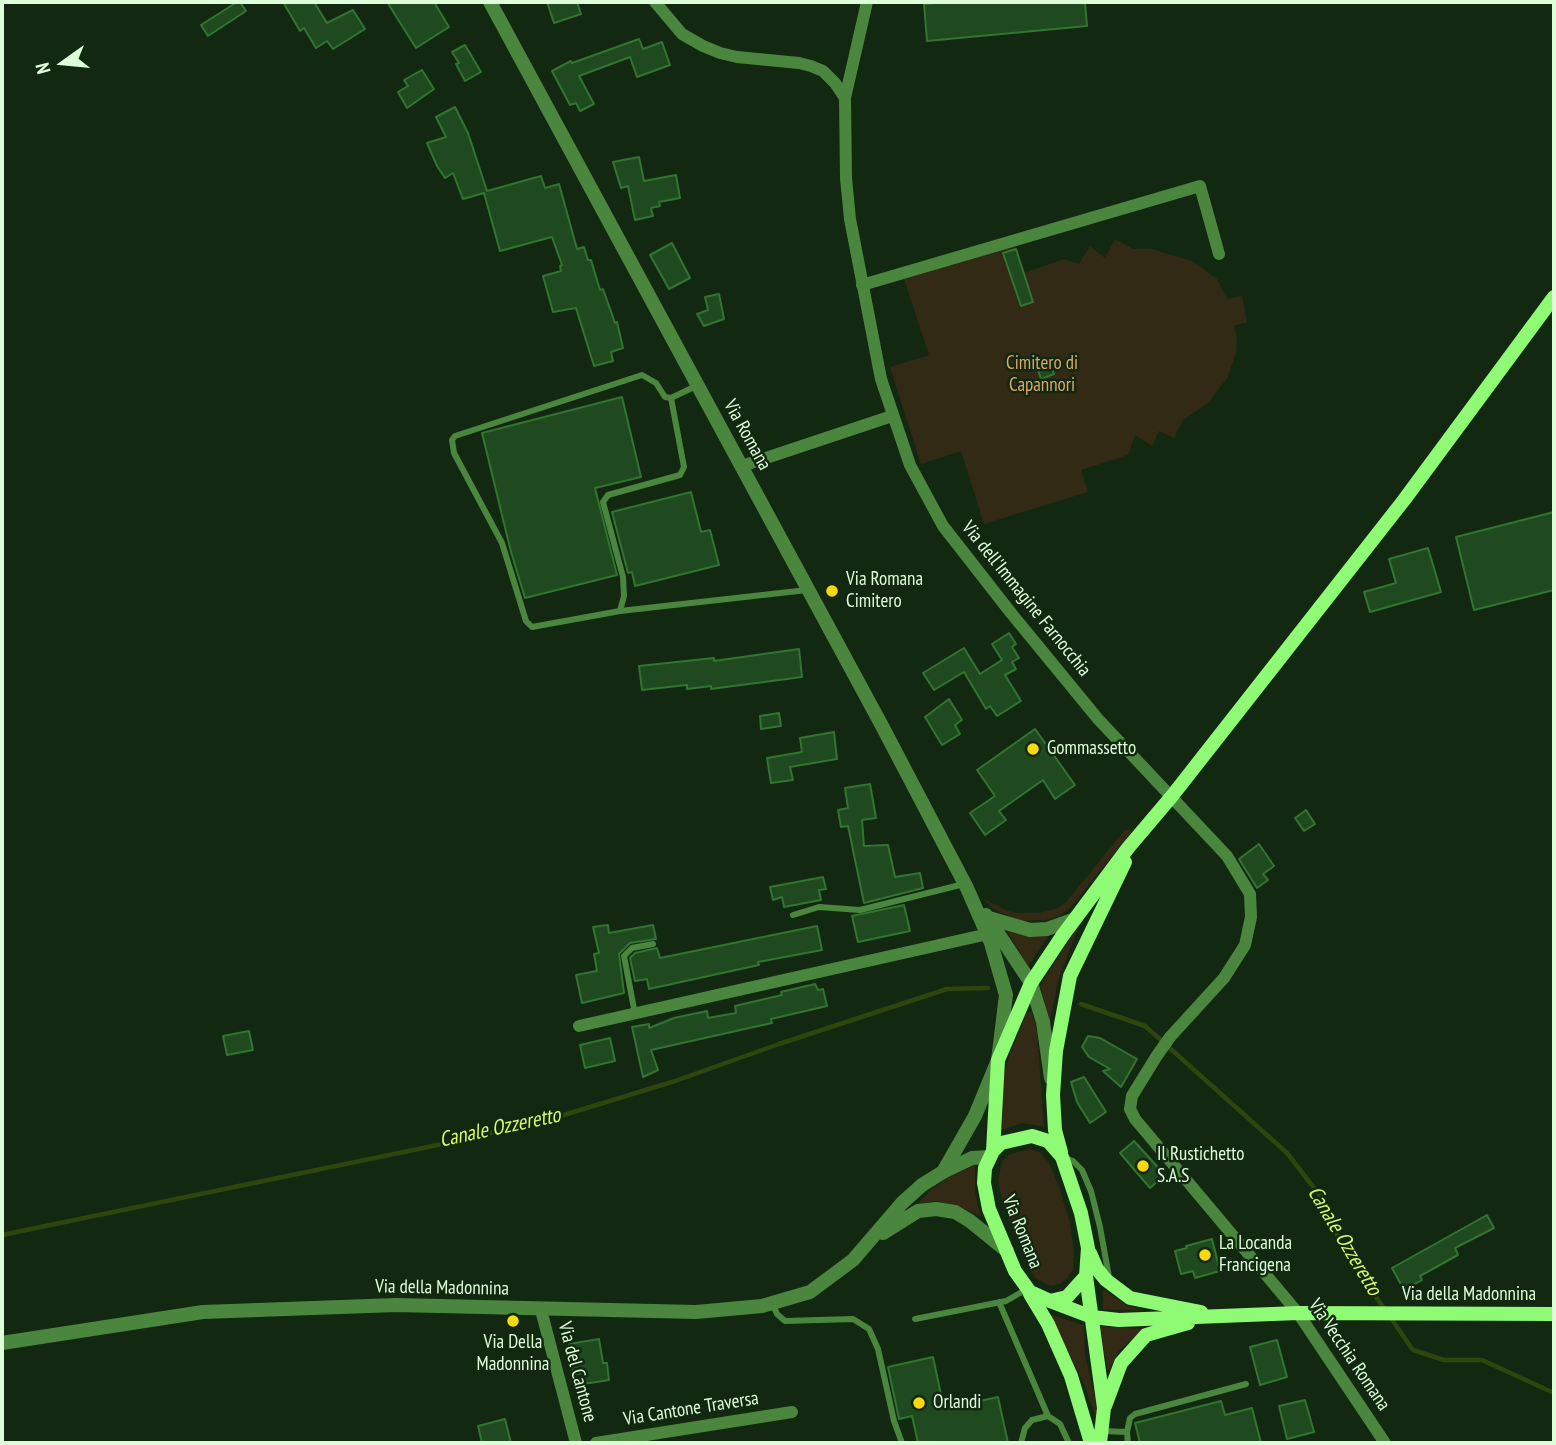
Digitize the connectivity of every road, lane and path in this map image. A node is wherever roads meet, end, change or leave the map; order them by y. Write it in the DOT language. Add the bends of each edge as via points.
graph roads {
  1 [pos="490,2"];
  2 [pos="655,2"];
  3 [pos="867,2"];
  4 [pos="845,99"];
  5 [pos="1219,254"];
  6 [pos="862,285"];
  7 [pos="1554,297"];
  8 [pos="698,385"];
  9 [pos="671,398"];
  10 [pos="892,416"];
  11 [pos="742,466"];
  12 [pos="809,590"];
  13 [pos="620,611"];
  14 [pos="1172,796"];
  15 [pos="1138,838"];
  16 [pos="965,886"];
  17 [pos="793,915"];
  18 [pos="989,918"];
  19 [pos="1075,919"];
  20 [pos="988,934"];
  21 [pos="653,944"];
  22 [pos="1031,983"];
  23 [pos="635,1014"];
  24 [pos="579,1026"];
  25 [pos="998,1060"];
  26 [pos="1054,1095"];
  27 [pos="1143,1130"];
  28 [pos="991,1154"];
  29 [pos="1062,1157"];
  30 [pos="943,1172"];
  31 [pos="865,1246"];
  32 [pos="1088,1248"];
  33 [pos="1007,1251"];
  34 [pos="1086,1276"];
  35 [pos="1110,1283"];
  36 [pos="1028,1291"];
  37 [pos="1050,1301"];
  38 [pos="999,1302"];
  39 [pos="772,1303"];
  40 [pos="541,1310"];
  41 [pos="1298,1313"];
  42 [pos="1554,1314"];
  43 [pos="1216,1316"];
  44 [pos="1092,1317"];
  45 [pos="915,1319"];
  46 [pos="2,1343"];
  47 [pos="1246,1384"];
  48 [pos="1104,1408"];
  49 [pos="792,1412"];
  50 [pos="1048,1416"];
  51 [pos="1127,1432"];
  52 [pos="1101,1437"];
  53 [pos="576,1443"];
  54 [pos="596,1443"];
  55 [pos="902,1443"];
  56 [pos="1021,1443"];
  57 [pos="1069,1443"];
  58 [pos="1091,1443"];
  59 [pos="1128,1443"];
  60 [pos="1385,1443"];
  1 -- 8 [label="street, Via Romana"];
  2 -- 4 [label="street" via="682,34 703,46 728,55 811,66 835,83"];
  3 -- 4 [label="street, Via dell'Immagine Farnocchia"];
  4 -- 6 [label="street, Via dell'Immagine Farnocchia" via="846,178"];
  5 -- 6 [label="street" via="1200,186"];
  6 -- 10 [label="street, Via dell'Immagine Farnocchia"];
  7 -- 14 [label="main road" via="1404,500"];
  8 -- 9 [label="lane"];
  8 -- 11 [label="street, Via Romana"];
  9 -- 13 [label="lane" via="684,467 680,475 608,495 603,502 623,577"];
  9 -- 13 [label="lane" via="642,375 452,440 454,453 502,543 526,621 532,627"];
  10 -- 11 [label="street"];
  10 -- 14 [label="street, Via dell'Immagine Farnocchia" via="910,465 943,526 1098,719"];
  11 -- 12 [label="street, Via Romana"];
  12 -- 13 [label="lane"];
  12 -- 16 [label="street, Via Romana"];
  14 -- 15 [label="main road"];
  14 -- 27 [label="street, Via dell'Immagine Farnocchia" via="1227,856 1250,894 1251,917 1245,945 1224,978 1170,1038 1132,1096 1130,1109"];
  15 -- 19 [label="main road"];
  15 -- 26 [label="main road" via="1070,976 1056,1051"];
  16 -- 17 [label="lane" via="860,910 819,907"];
  16 -- 18 [label="street"];
  16 -- 20 [label="street"];
  18 -- 19 [label="street" via="1030,930"];
  18 -- 22 [label="street"];
  19 -- 22 [label="main road"];
  20 -- 23 [label="street"];
  20 -- 25 [label="street" via="1006,995"];
  21 -- 23 [label="lane" via="632,948 624,956"];
  22 -- 25 [label="main road"];
  22 -- 26 [label="street" via="1044,1022"];
  23 -- 24 [label="street"];
  25 -- 28 [label="main road, Via Romana"];
  25 -- 30 [label="street" via="975,1116"];
  26 -- 29 [label="main road"];
  27 -- 41 [label="street, Via Vecchia Romana"];
  28 -- 29 [label="main road" via="1001,1143 1032,1136 1048,1141"];
  28 -- 30 [label="street"];
  28 -- 33 [label="main road, Via Romana" via="984,1183 989,1209"];
  29 -- 32 [label="main road"];
  29 -- 35 [label="lane" via="1077,1164 1091,1191"];
  30 -- 31 [label="street" via="902,1203"];
  31 -- 33 [label="street" via="918,1211 936,1209 955,1212"];
  31 -- 39 [label="street, Via della Madonnina" via="810,1292"];
  32 -- 34 [label="main road"];
  32 -- 35 [label="main road" via="1097,1269"];
  33 -- 36 [label="main road, Via Romana"];
  34 -- 37 [label="main road" via="1067,1297"];
  34 -- 44 [label="main road"];
  35 -- 43 [label="main road" via="1130,1297"];
  36 -- 37 [label="main road, Via Romana"];
  36 -- 38 [label="lane"];
  36 -- 58 [label="main road" via="1071,1376"];
  37 -- 44 [label="main road, Via Romana"];
  38 -- 45 [label="lane"];
  38 -- 50 [label="lane"];
  39 -- 40 [label="street, Via della Madonnina" via="696,1312"];
  39 -- 55 [label="lane" via="785,1321 853,1319 869,1329"];
  40 -- 46 [label="street, Via della Madonnina" via="396,1305 203,1312"];
  40 -- 53 [label="street, Via del Cantone"];
  41 -- 42 [label="main road, Via della Madonnina"];
  41 -- 43 [label="main road, Via della Madonnina"];
  41 -- 60 [label="street, Via Vecchia Romana"];
  43 -- 44 [label="main road, Via Romana"];
  43 -- 48 [label="main road" via="1146,1335 1121,1363"];
  44 -- 48 [label="main road"];
  47 -- 51 [label="lane" via="1135,1414"];
  48 -- 52 [label="main road"];
  49 -- 54 [label="street, Via Cantone Traversa"];
  50 -- 56 [label="lane" via="1032,1420"];
  50 -- 57 [label="lane" via="1060,1424"];
  51 -- 52 [label="lane"];
  51 -- 59 [label="lane"];
}
